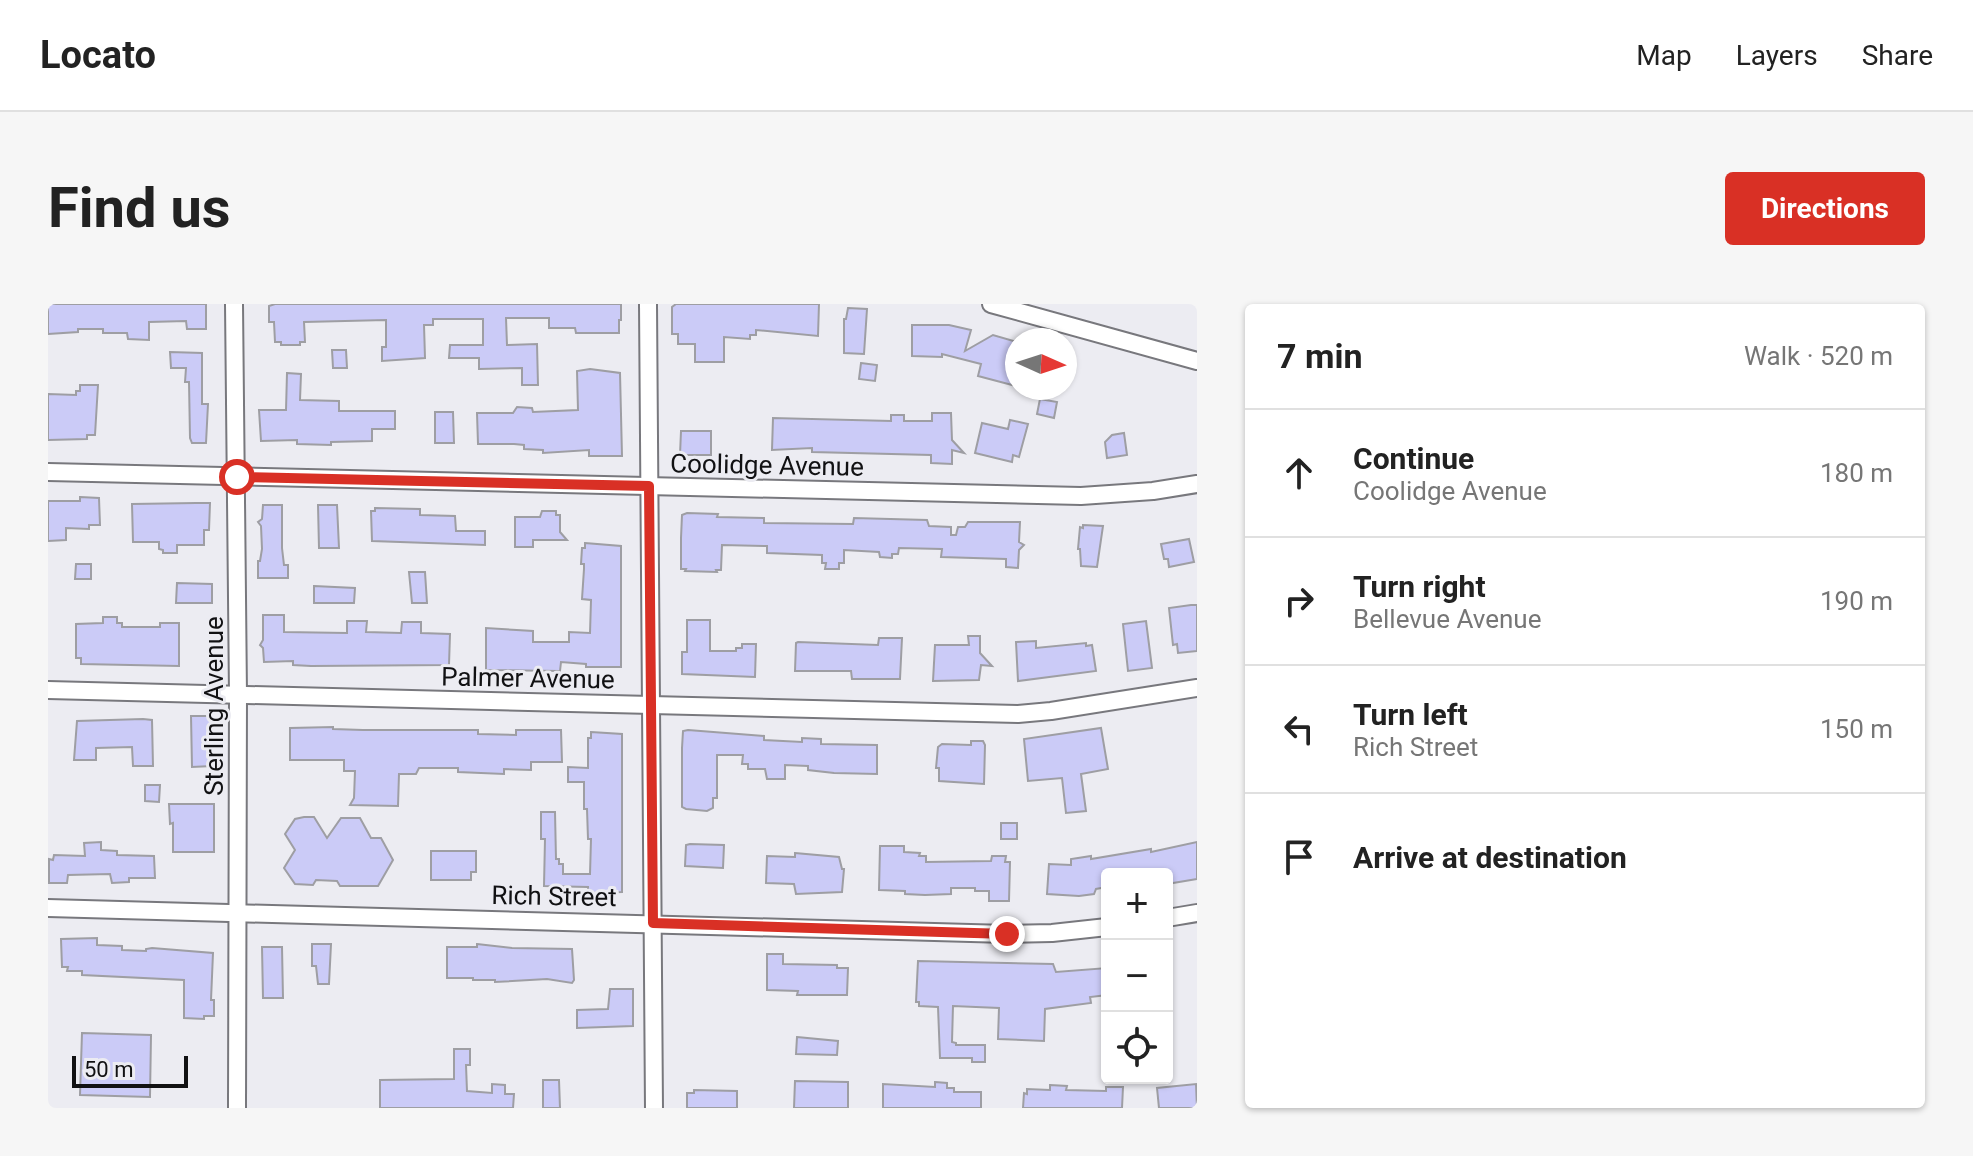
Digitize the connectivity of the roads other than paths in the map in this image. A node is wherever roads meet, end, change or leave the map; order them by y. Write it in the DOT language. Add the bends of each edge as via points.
graph roads {
  1 [pos="234,304"];
  2 [pos="648,304"];
  3 [pos="991,304"];
  4 [pos="1197,361"];
  5 [pos="48,472"];
  6 [pos="237,477"];
  7 [pos="1197,484"];
  8 [pos="649,486"];
  9 [pos="1197,688"];
  10 [pos="48,690"];
  11 [pos="238,695"];
  12 [pos="652,705"];
  13 [pos="48,908"];
  14 [pos="1197,913"];
  15 [pos="236,914"];
  16 [pos="1173,917"];
  17 [pos="653,923"];
  18 [pos="1101,928"];
  19 [pos="237,1108"];
  20 [pos="654,1108"];
  1 -- 6 [label="street, Sterling Avenue"];
  2 -- 8 [label="street"];
  3 -- 4 [label="street"];
  5 -- 6 [label="street, Coolidge Avenue"];
  6 -- 8 [label="street, Coolidge Avenue"];
  6 -- 11 [label="street, Sterling Avenue"];
  7 -- 8 [label="street, Coolidge Avenue" via="1081,496"];
  8 -- 12 [label="street"];
  9 -- 12 [label="street, Palmer Avenue" via="1018,714"];
  10 -- 11 [label="street, Palmer Avenue"];
  11 -- 12 [label="street, Palmer Avenue"];
  11 -- 15 [label="street, Sterling Avenue"];
  12 -- 17 [label="street"];
  13 -- 15 [label="street, Rich Street"];
  14 -- 16 [label="street"];
  15 -- 17 [label="street, Rich Street"];
  15 -- 19 [label="street, Sterling Avenue"];
  17 -- 18 [label="street, Rich Street" via="1007,934"];
  17 -- 20 [label="street"];
}
